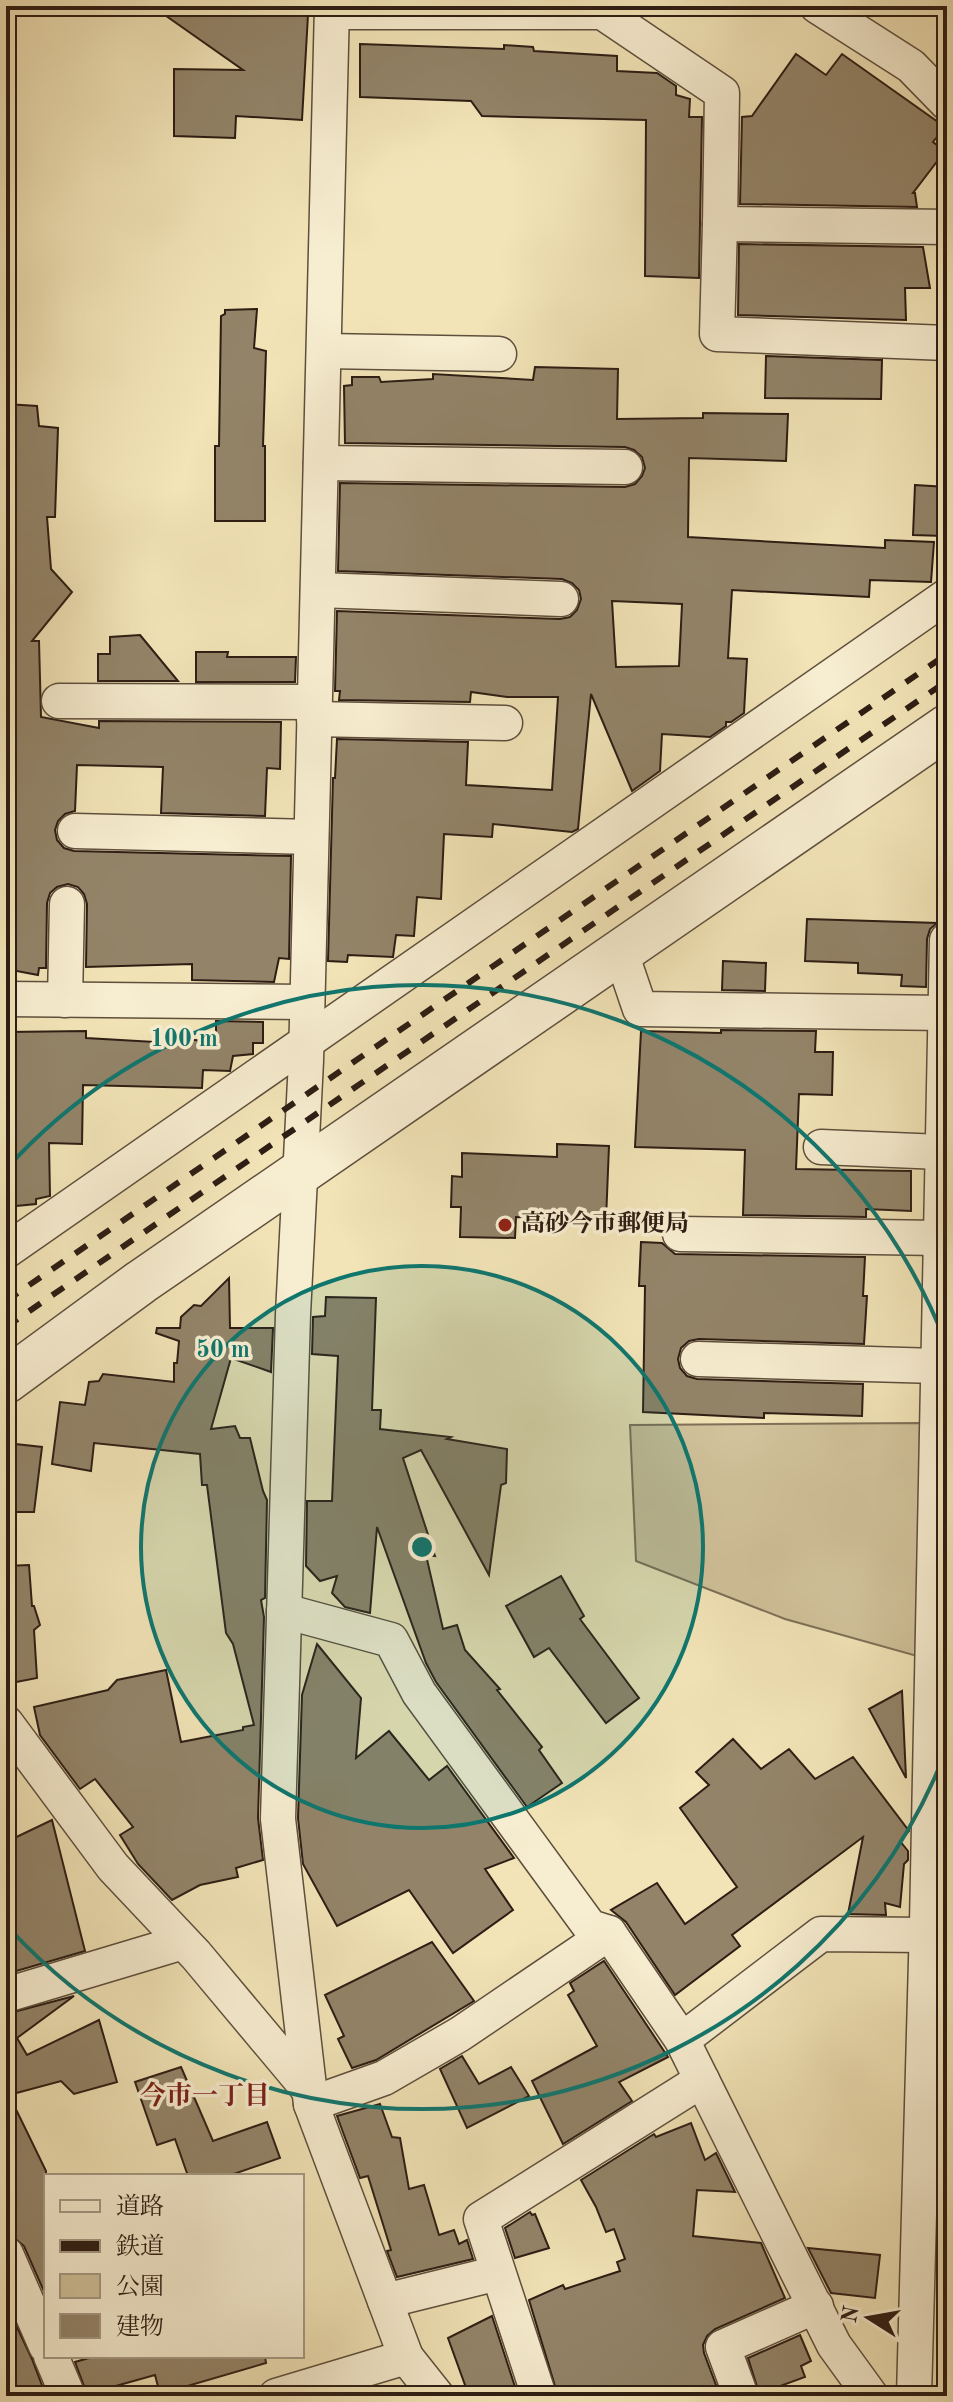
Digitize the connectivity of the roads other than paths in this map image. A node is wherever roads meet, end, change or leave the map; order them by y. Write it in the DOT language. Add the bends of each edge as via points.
graph roads {
  1 [pos="817,6"];
  2 [pos="332,9"];
  3 [pos="947,103"];
  4 [pos="720,224"];
  5 [pos="947,227"];
  6 [pos="947,343"];
  7 [pos="324,351"];
  8 [pos="499,354"];
  9 [pos="321,463"];
  10 [pos="625,467"];
  11 [pos="318,590"];
  12 [pos="947,596"];
  13 [pos="561,599"];
  14 [pos="59,701"];
  15 [pos="314,710"];
  16 [pos="505,723"];
  17 [pos="947,727"];
  18 [pos="75,831"];
  19 [pos="311,837"];
  20 [pos="67,904"];
  21 [pos="947,940"];
  22 [pos="621,953"];
  23 [pos="6,999"];
  24 [pos="65,1000"];
  25 [pos="307,1002"];
  26 [pos="945,1021"];
  27 [pos="306,1043"];
  28 [pos="821,1147"];
  29 [pos="941,1152"];
  30 [pos="301,1173"];
  31 [pos="942,1231"];
  32 [pos="680,1234"];
  33 [pos="6,1251"];
  34 [pos="698,1359"];
  35 [pos="937,1366"];
  36 [pos="6,1381"];
  37 [pos="942,1425"];
  38 [pos="284,1611"];
  39 [pos="940,1622"];
  40 [pos="6,1723"];
  41 [pos="938,1817"];
  42 [pos="934,1928"];
  43 [pos="609,1933"];
  44 [pos="183,1942"];
  45 [pos="6,1995"];
  46 [pos="682,2040"];
  47 [pos="702,2080"];
  48 [pos="310,2097"];
  49 [pos="6,2254"];
  50 [pos="498,2273"];
  51 [pos="385,2301"];
  52 [pos="816,2306"];
  53 [pos="44,2341"];
  54 [pos="406,2357"];
  55 [pos="52,2358"];
  56 [pos="68,2396"];
  57 [pos="276,2396"];
  58 [pos="437,2396"];
  59 [pos="539,2396"];
  60 [pos="741,2396"];
  61 [pos="871,2396"];
  62 [pos="914,2396"];
  1 -- 3 [label="street" via="911,66"];
  2 -- 4 [label="street" via="602,12 722,93"];
  2 -- 7 [label="street"];
  4 -- 5 [label="street"];
  4 -- 6 [label="street" via="717,334"];
  7 -- 8 [label="street"];
  7 -- 9 [label="street"];
  9 -- 10 [label="street"];
  9 -- 11 [label="street"];
  11 -- 13 [label="street"];
  11 -- 15 [label="street"];
  12 -- 27 [label="street"];
  14 -- 15 [label="street"];
  15 -- 16 [label="street"];
  15 -- 19 [label="street"];
  17 -- 22 [label="street"];
  18 -- 19 [label="street"];
  19 -- 25 [label="street"];
  20 -- 24 [label="street"];
  21 -- 26 [label="street"];
  22 -- 26 [label="street" via="640,1009"];
  22 -- 30 [label="street"];
  23 -- 24 [label="street"];
  24 -- 25 [label="street"];
  25 -- 27 [label="street"];
  26 -- 29 [label="street"];
  27 -- 30 [label="street"];
  27 -- 33 [label="street"];
  28 -- 29 [label="street"];
  29 -- 31 [label="street"];
  30 -- 36 [label="street"];
  30 -- 38 [label="street"];
  31 -- 32 [label="street"];
  31 -- 35 [label="street"];
  34 -- 35 [label="street"];
  35 -- 37 [label="street"];
  37 -- 39 [label="street"];
  38 -- 43 [label="street" via="391,1640 419,1693 590,1927"];
  38 -- 48 [label="street" via="278,1819"];
  39 -- 41 [label="street"];
  40 -- 44 [label="street" via="113,1867"];
  41 -- 42 [label="street"];
  42 -- 46 [label="street" via="821,1934"];
  42 -- 62 [label="street"];
  43 -- 46 [label="street"];
  43 -- 48 [label="street" via="460,2034 384,2078"];
  44 -- 45 [label="street"];
  44 -- 48 [label="street"];
  46 -- 47 [label="street"];
  47 -- 50 [label="street" via="481,2219"];
  47 -- 52 [label="street"];
  48 -- 51 [label="street"];
  49 -- 53 [label="street"];
  50 -- 51 [label="street"];
  50 -- 59 [label="street"];
  51 -- 54 [label="street"];
  52 -- 60 [label="street" via="723,2347"];
  52 -- 61 [label="street" via="834,2345"];
  54 -- 57 [label="street"];
  54 -- 58 [label="street"];
  55 -- 56 [label="street"];
}
